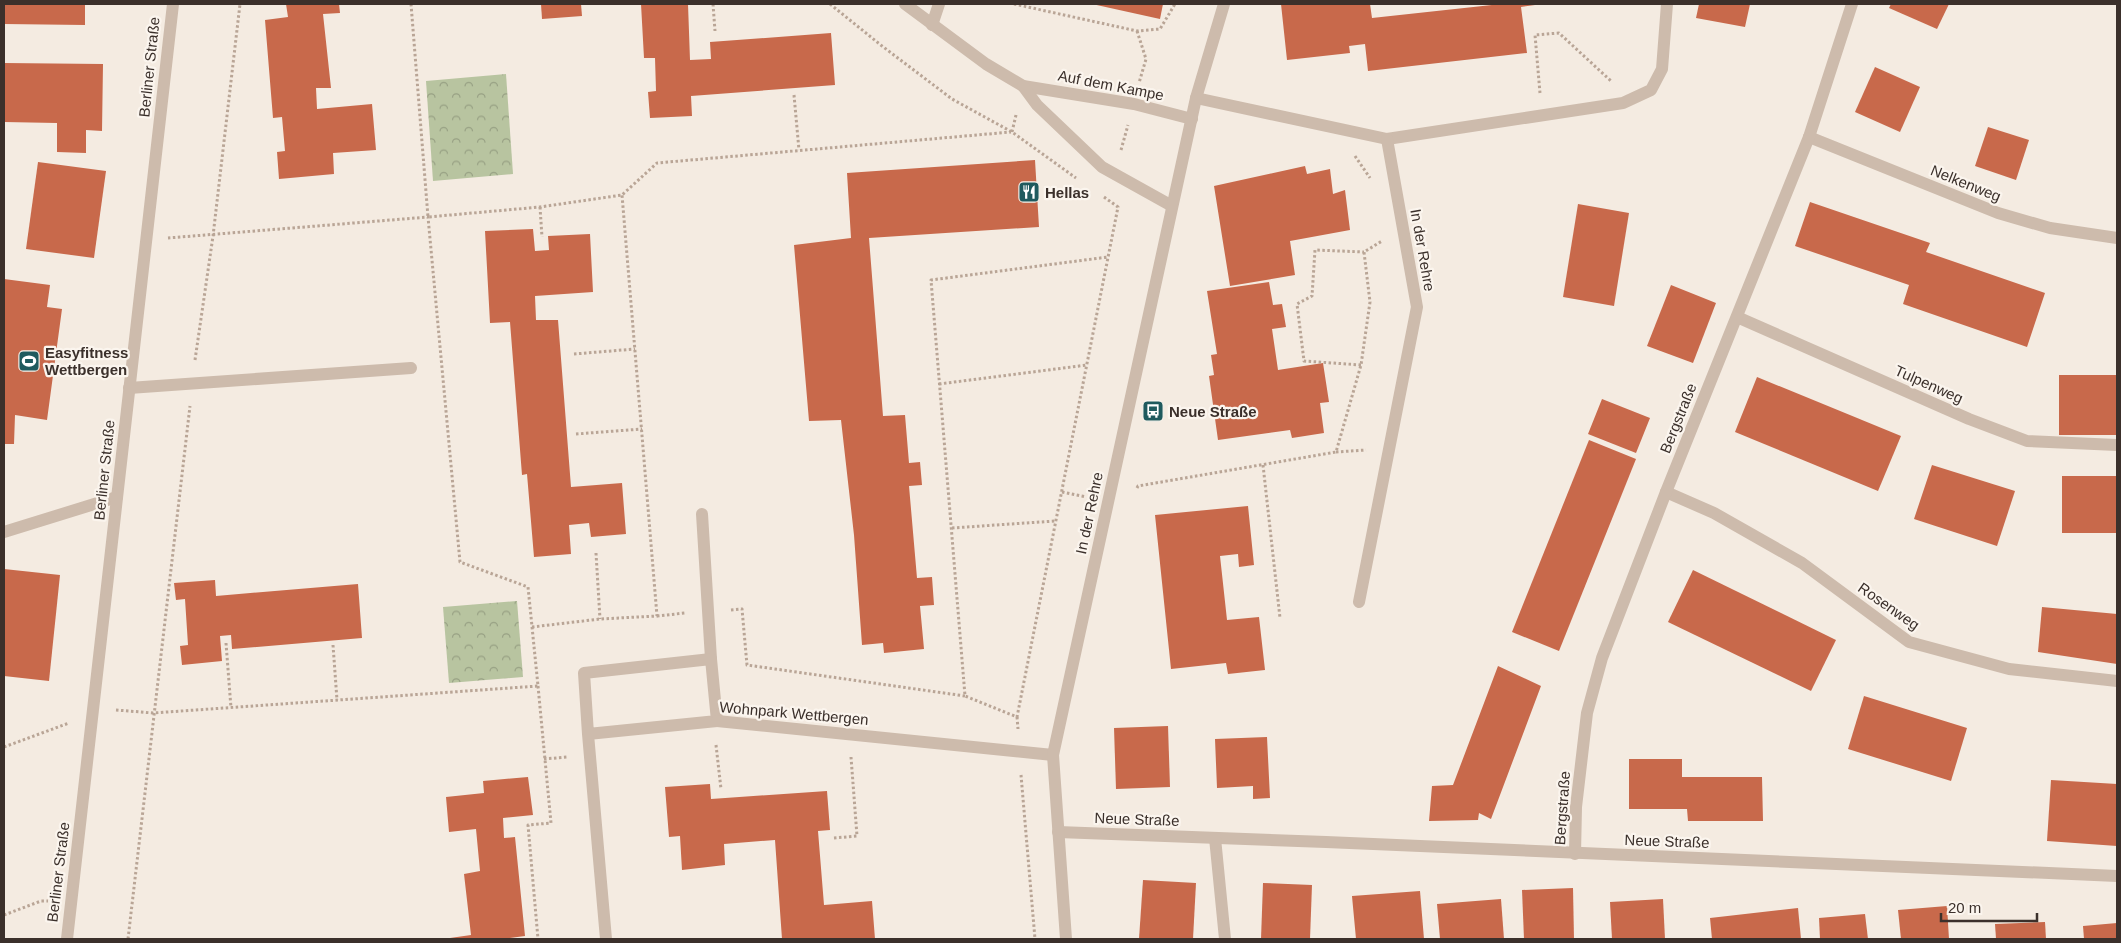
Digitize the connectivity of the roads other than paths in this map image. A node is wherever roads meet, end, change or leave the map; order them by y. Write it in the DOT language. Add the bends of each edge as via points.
graph roads {
  1 [pos="173,4"];
  2 [pos="905,4"];
  3 [pos="939,4"];
  4 [pos="1224,4"];
  5 [pos="1667,4"];
  6 [pos="1852,4"];
  7 [pos="932,25"];
  8 [pos="1024,86"];
  9 [pos="1196,98"];
  10 [pos="1192,119"];
  11 [pos="1809,137"];
  12 [pos="1387,139"];
  13 [pos="1172,206"];
  14 [pos="2117,238"];
  15 [pos="1737,317"];
  16 [pos="411,368"];
  17 [pos="129,388"];
  18 [pos="2117,445"];
  19 [pos="1666,492"];
  20 [pos="117,497"];
  21 [pos="702,514"];
  22 [pos="4,532"];
  23 [pos="1359,602"];
  24 [pos="711,659"];
  25 [pos="2117,681"];
  26 [pos="717,721"];
  27 [pos="588,734"];
  28 [pos="1053,755"];
  29 [pos="1058,832"];
  30 [pos="1215,838"];
  31 [pos="1575,854"];
  32 [pos="2117,876"];
  33 [pos="67,939"];
  34 [pos="606,939"];
  35 [pos="1066,939"];
  36 [pos="1225,939"];
  1 -- 17 [label="street, Berliner Straße"];
  2 -- 7 [label="street, Auf dem Kampe"];
  3 -- 7 [label="street"];
  4 -- 9 [label="street, In der Rehre"];
  5 -- 12 [label="street" via="1662,69 1652,90 1623,103"];
  6 -- 11 [label="street, Bergstraße"];
  7 -- 8 [label="street, Auf dem Kampe" via="986,64"];
  8 -- 10 [label="street, Auf dem Kampe" via="1134,104"];
  8 -- 13 [label="street, Auf dem Kampe" via="1037,105 1102,167"];
  9 -- 10 [label="street, In der Rehre"];
  9 -- 12 [label="street"];
  10 -- 13 [label="street, In der Rehre"];
  11 -- 14 [label="street, Nelkenweg" via="1998,213 2050,228"];
  11 -- 15 [label="street, Bergstraße"];
  12 -- 23 [label="street, In der Rehre" via="1416,306"];
  13 -- 28 [label="street, In der Rehre"];
  15 -- 18 [label="street, Tulpenweg" via="1969,420 2027,441"];
  15 -- 19 [label="street, Bergstraße"];
  16 -- 17 [label="street"];
  17 -- 20 [label="street, Berliner Straße"];
  19 -- 25 [label="street, Rosenweg" via="1714,514 1802,563 1909,642 2009,669"];
  19 -- 31 [label="street, Bergstraße" via="1602,658 1587,713 1576,807"];
  20 -- 22 [label="street"];
  20 -- 33 [label="street, Berliner Straße"];
  21 -- 24 [label="street"];
  24 -- 26 [label="street"];
  24 -- 27 [label="street" via="584,673"];
  26 -- 27 [label="street, Wohnpark Wettbergen"];
  26 -- 28 [label="street, Wohnpark Wettbergen"];
  27 -- 34 [label="street"];
  28 -- 29 [label="street, In der Rehre"];
  29 -- 30 [label="street, Neue Straße"];
  29 -- 35 [label="street, In der Rehre"];
  30 -- 31 [label="street, Neue Straße"];
  30 -- 36 [label="street"];
  31 -- 32 [label="street, Neue Straße"];
}
